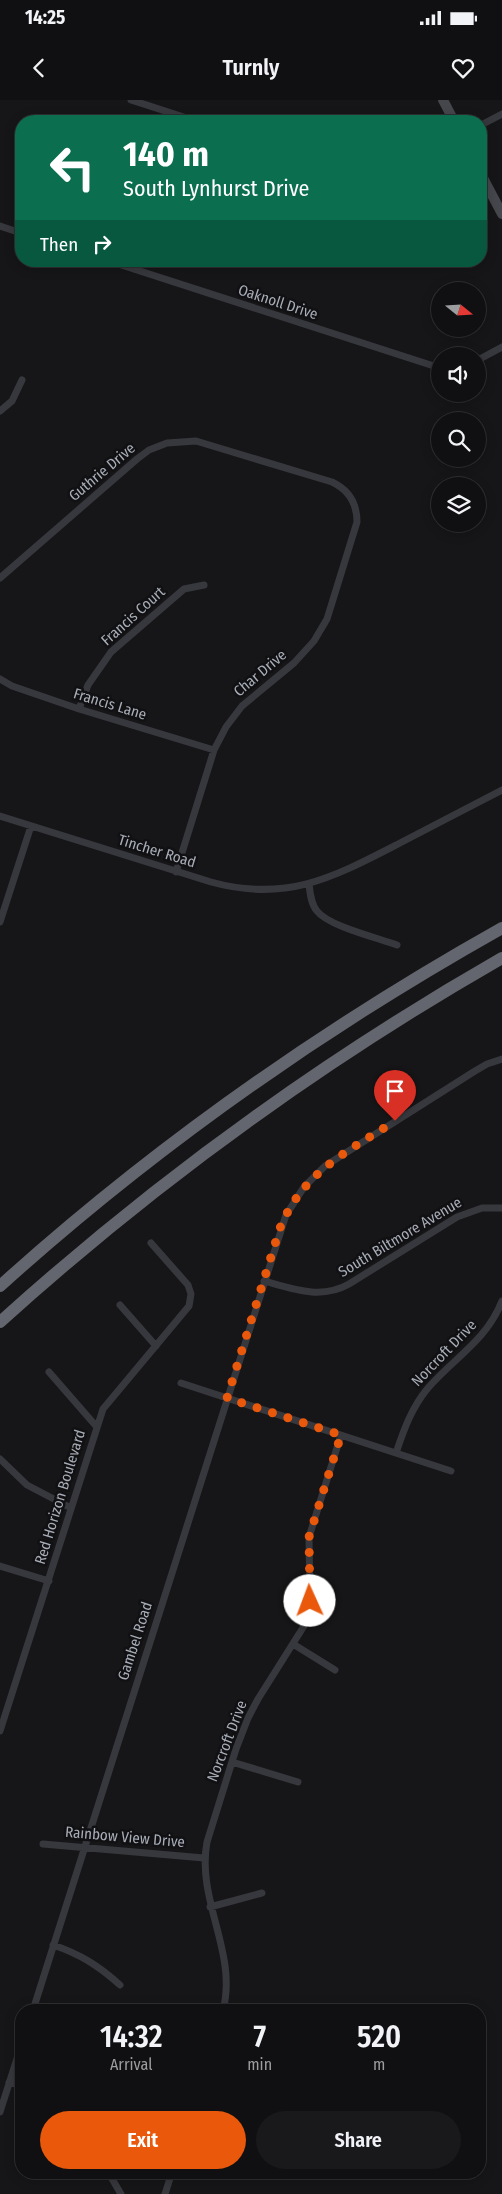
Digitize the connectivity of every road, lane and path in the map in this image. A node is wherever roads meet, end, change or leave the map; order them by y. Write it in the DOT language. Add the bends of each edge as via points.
graph roads {
  1 [pos="131,100"];
  2 [pos="443,100"];
  3 [pos="502,114"];
  4 [pos="177,115"];
  5 [pos="451,115"];
  6 [pos="487,122"];
  7 [pos="487,185"];
  8 [pos="502,214"];
  9 [pos="0,226"];
  10 [pos="15,231"];
  11 [pos="128,267"];
  12 [pos="502,347"];
  13 [pos="486,356"];
  14 [pos="431,365"];
  15 [pos="22,380"];
  16 [pos="0,411"];
  17 [pos="351,498"];
  18 [pos="0,578"];
  19 [pos="204,585"];
  20 [pos="0,679"];
  21 [pos="79,709"];
  22 [pos="214,750"];
  23 [pos="502,790"];
  24 [pos="0,816"];
  25 [pos="31,826"];
  26 [pos="176,872"];
  27 [pos="309,884"];
  28 [pos="0,922"];
  29 [pos="502,928"];
  30 [pos="397,945"];
  31 [pos="502,958"];
  32 [pos="502,1059"];
  33 [pos="502,1208"];
  34 [pos="151,1243"];
  35 [pos="264,1281"];
  36 [pos="0,1286"];
  37 [pos="502,1301"];
  38 [pos="120,1305"];
  39 [pos="0,1322"];
  40 [pos="156,1346"];
  41 [pos="49,1372"];
  42 [pos="181,1383"];
  43 [pos="227,1398"];
  44 [pos="96,1426"];
  45 [pos="341,1435"];
  46 [pos="396,1453"];
  47 [pos="0,1459"];
  48 [pos="451,1471"];
  49 [pos="71,1508"];
  50 [pos="0,1566"];
  51 [pos="49,1581"];
  52 [pos="293,1644"];
  53 [pos="335,1670"];
  54 [pos="0,1731"];
  55 [pos="232,1762"];
  56 [pos="298,1782"];
  57 [pos="43,1844"];
  58 [pos="84,1848"];
  59 [pos="204,1858"];
  60 [pos="262,1893"];
  61 [pos="210,1907"];
  62 [pos="53,1945"];
  63 [pos="120,1985"];
  64 [pos="35,2004"];
  65 [pos="224,2004"];
  66 [pos="15,2064"];
  67 [pos="9,2082"];
  68 [pos="15,2084"];
  69 [pos="0,2112"];
  70 [pos="112,2179"];
  71 [pos="170,2179"];
  72 [pos="121,2194"];
  73 [pos="165,2194"];
  1 -- 4 [label="street"];
  2 -- 5 [label="street"];
  3 -- 6 [label="street"];
  7 -- 8 [label="street"];
  9 -- 10 [label="street"];
  11 -- 14 [label="street, Oaknoll Drive"];
  12 -- 13 [label="street"];
  15 -- 16 [label="street" via="12,401"];
  17 -- 18 [label="street, Guthrie Drive" via="332,482 211,444 189,440 170,442 149,450 137,459"];
  17 -- 22 [label="street, Char Drive" via="357,522 324,626 305,653 242,706"];
  19 -- 21 [label="street, Francis Court" via="184,589 111,652 88,685"];
  20 -- 21 [label="street, Francis Lane"];
  21 -- 22 [label="street, Francis Lane"];
  22 -- 26 [label="street, Char Drive"];
  23 -- 27 [label="street, Tincher Road" via="347,871"];
  24 -- 25 [label="street, Tincher Road"];
  25 -- 26 [label="street, Tincher Road"];
  25 -- 28 [label="street"];
  26 -- 27 [label="street, Tincher Road" via="244,889 270,890"];
  27 -- 30 [label="street" via="314,906 326,919"];
  29 -- 36 [label="highway" via="351,1019 232,1100 120,1185"];
  31 -- 39 [label="highway" via="364,1042 238,1128 135,1206"];
  32 -- 35 [label="street" via="481,1067 325,1166 297,1196 280,1228"];
  33 -- 35 [label="street, South Biltmore Avenue" via="482,1208 464,1213 336,1290 310,1293"];
  34 -- 40 [label="street, Red Horizon Boulevard" via="188,1285 191,1296 186,1310"];
  35 -- 43 [label="street, Gambel Road"];
  37 -- 46 [label="street, Norcroft Drive" via="479,1340 432,1383 418,1401 404,1427"];
  38 -- 40 [label="street"];
  40 -- 44 [label="street, Red Horizon Boulevard" via="103,1409"];
  41 -- 44 [label="street"];
  42 -- 43 [label="street"];
  43 -- 45 [label="street"];
  43 -- 58 [label="street, Gambel Road"];
  44 -- 49 [label="street, Red Horizon Boulevard"];
  45 -- 46 [label="street"];
  45 -- 52 [label="street, Norcroft Drive" via="310,1532 310,1601 304,1626"];
  46 -- 48 [label="street"];
  47 -- 49 [label="street" via="27,1485"];
  49 -- 51 [label="street, Red Horizon Boulevard"];
  50 -- 51 [label="street"];
  51 -- 54 [label="street, Red Horizon Boulevard"];
  52 -- 53 [label="street"];
  52 -- 55 [label="street, Norcroft Drive" via="258,1699"];
  55 -- 56 [label="street"];
  55 -- 59 [label="street, Norcroft Drive"];
  57 -- 58 [label="street, Rainbow View Drive"];
  58 -- 59 [label="street, Rainbow View Drive"];
  58 -- 62 [label="street, Gambel Road"];
  59 -- 61 [label="street, Norcroft Drive"];
  60 -- 61 [label="street"];
  61 -- 65 [label="street, Norcroft Drive" via="226,1970"];
  62 -- 63 [label="street" via="93,1962"];
  62 -- 64 [label="street, Gambel Road"];
  66 -- 67 [label="street"];
  67 -- 68 [label="street"];
  67 -- 69 [label="street"];
  70 -- 72 [label="street"];
  71 -- 73 [label="street"];
}
